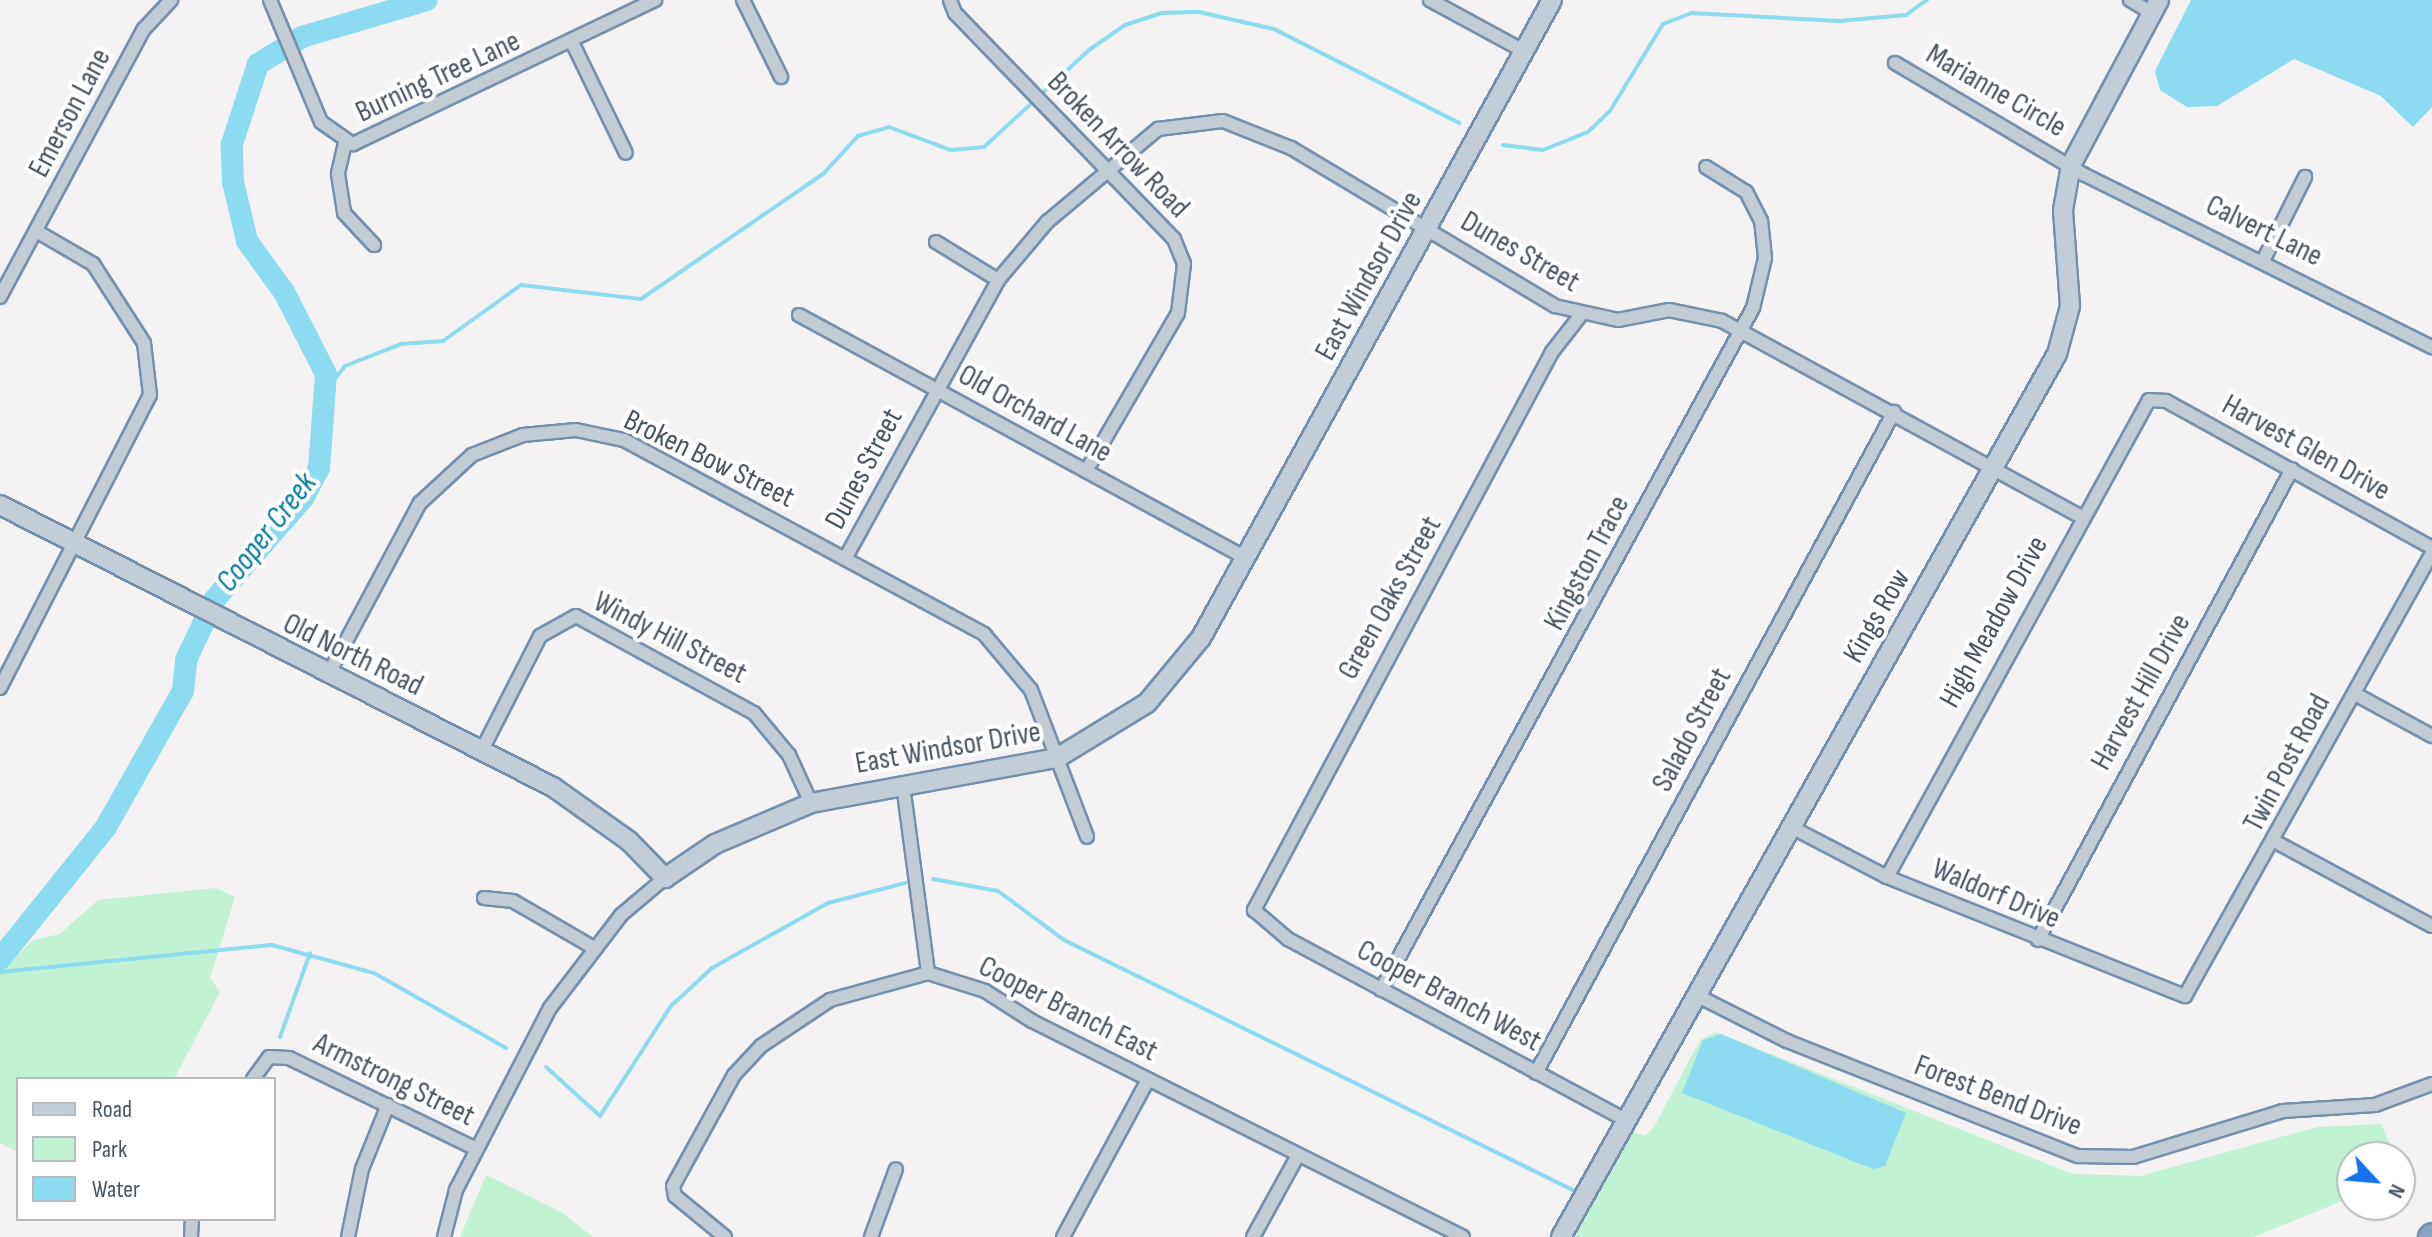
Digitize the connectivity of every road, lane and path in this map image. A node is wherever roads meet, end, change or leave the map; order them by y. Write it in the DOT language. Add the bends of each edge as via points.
graph roads {
  1 [pos="270,0"];
  2 [pos="655,0"];
  3 [pos="743,0"];
  4 [pos="950,0"];
  5 [pos="1430,0"];
  6 [pos="1552,0"];
  7 [pos="2130,0"];
  8 [pos="164,1"];
  9 [pos="2156,7"];
  10 [pos="572,42"];
  11 [pos="1524,51"];
  12 [pos="1895,63"];
  13 [pos="781,77"];
  14 [pos="345,143"];
  15 [pos="626,153"];
  16 [pos="2071,165"];
  17 [pos="1104,167"];
  18 [pos="1706,167"];
  19 [pos="2305,177"];
  20 [pos="1427,228"];
  21 [pos="36,231"];
  22 [pos="936,242"];
  23 [pos="374,245"];
  24 [pos="2264,259"];
  25 [pos="998,280"];
  26 [pos="0,297"];
  27 [pos="799,315"];
  28 [pos="1580,316"];
  29 [pos="1742,331"];
  30 [pos="2432,347"];
  31 [pos="937,390"];
  32 [pos="2154,397"];
  33 [pos="1894,412"];
  34 [pos="1991,467"];
  35 [pos="2292,469"];
  36 [pos="1086,471"];
  37 [pos="0,505"];
  38 [pos="2082,517"];
  39 [pos="73,548"];
  40 [pos="2432,550"];
  41 [pos="846,557"];
  42 [pos="1246,558"];
  43 [pos="328,675"];
  44 [pos="0,688"];
  45 [pos="2355,694"];
  46 [pos="2432,736"];
  47 [pos="482,750"];
  48 [pos="1057,758"];
  49 [pos="903,785"];
  50 [pos="811,803"];
  51 [pos="1791,827"];
  52 [pos="1087,837"];
  53 [pos="2274,841"];
  54 [pos="1887,877"];
  55 [pos="665,878"];
  56 [pos="484,898"];
  57 [pos="1254,910"];
  58 [pos="2432,926"];
  59 [pos="2038,940"];
  60 [pos="594,948"];
  61 [pos="928,973"];
  62 [pos="1381,990"];
  63 [pos="1698,996"];
  64 [pos="2185,996"];
  65 [pos="1536,1073"];
  66 [pos="254,1077"];
  67 [pos="1148,1080"];
  68 [pos="2432,1084"];
  69 [pos="388,1105"];
  70 [pos="1626,1120"];
  71 [pos="476,1149"];
  72 [pos="1298,1155"];
  73 [pos="896,1169"];
  74 [pos="1447,1233"];
  75 [pos="348,1237"];
  76 [pos="444,1237"];
  77 [pos="725,1237"];
  78 [pos="871,1237"];
  79 [pos="1063,1237"];
  80 [pos="1253,1237"];
  81 [pos="1463,1237"];
  82 [pos="1561,1237"];
  1 -- 14 [label="street, Burning Tree Lane" via="278,30 325,127"];
  2 -- 10 [label="street, Burning Tree Lane"];
  3 -- 13 [label="street"];
  4 -- 17 [label="street, Broken Arrow Road"];
  5 -- 11 [label="street"];
  6 -- 11 [label="street, East Windsor Drive"];
  7 -- 9 [label="street"];
  8 -- 21 [label="street, Emerson Lane" via="129,55"];
  9 -- 16 [label="street, Kings Row"];
  10 -- 14 [label="street, Burning Tree Lane" via="371,140"];
  10 -- 15 [label="street"];
  11 -- 20 [label="street, East Windsor Drive"];
  12 -- 16 [label="street, Marianne Circle"];
  14 -- 23 [label="street" via="338,174 344,213"];
  16 -- 24 [label="street, Calvert Lane"];
  16 -- 34 [label="street, Kings Row" via="2063,210 2071,285 2065,332"];
  17 -- 20 [label="street, Dunes Street" via="1158,129 1223,121 1291,148"];
  17 -- 25 [label="street, Dunes Street"];
  17 -- 36 [label="street, Broken Arrow Road" via="1174,239 1184,290"];
  18 -- 29 [label="street, Kingston Trace" via="1746,192 1761,221 1761,288"];
  19 -- 24 [label="street"];
  20 -- 28 [label="street, Dunes Street"];
  20 -- 42 [label="street, East Windsor Drive"];
  21 -- 26 [label="street, Emerson Lane"];
  21 -- 39 [label="street" via="93,264 149,356 146,406"];
  22 -- 25 [label="street"];
  24 -- 30 [label="street, Calvert Lane"];
  25 -- 31 [label="street, Dunes Street"];
  27 -- 31 [label="street, Old Orchard Lane"];
  28 -- 29 [label="street, Dunes Street" via="1618,320 1669,310"];
  28 -- 57 [label="street, Green Oaks Street" via="1552,352"];
  29 -- 33 [label="street, Dunes Street"];
  29 -- 62 [label="street, Kingston Trace"];
  31 -- 36 [label="street, Old Orchard Lane"];
  31 -- 41 [label="street, Dunes Street"];
  32 -- 35 [label="street, Harvest Glen Drive"];
  32 -- 38 [label="street, High Meadow Drive"];
  33 -- 34 [label="street, Dunes Street"];
  33 -- 65 [label="street, Salado Street"];
  34 -- 38 [label="street, Dunes Street"];
  34 -- 51 [label="street, Kings Row"];
  35 -- 40 [label="street, Harvest Glen Drive"];
  35 -- 59 [label="street, Harvest Hill Drive"];
  36 -- 42 [label="street, Old Orchard Lane"];
  37 -- 39 [label="street, Old North Road"];
  38 -- 54 [label="street, High Meadow Drive"];
  39 -- 43 [label="street, Old North Road"];
  39 -- 44 [label="street"];
  40 -- 45 [label="street, Twin Post Road"];
  41 -- 43 [label="street, Broken Bow Street" via="624,440 576,430 523,435 472,455 420,503"];
  41 -- 48 [label="street, Broken Bow Street" via="999,647 1031,690"];
  42 -- 48 [label="street, East Windsor Drive" via="1173,676 1109,732"];
  43 -- 47 [label="street, Old North Road"];
  45 -- 46 [label="street"];
  45 -- 53 [label="street, Twin Post Road"];
  47 -- 50 [label="street, Windy Hill Street" via="540,636 576,616 754,713 789,755"];
  47 -- 55 [label="street, Old North Road" via="589,809"];
  48 -- 49 [label="street, East Windsor Drive"];
  48 -- 52 [label="street, Broken Bow Street"];
  49 -- 50 [label="street, East Windsor Drive"];
  49 -- 61 [label="street"];
  50 -- 55 [label="street, East Windsor Drive" via="715,844"];
  51 -- 54 [label="street, Waldorf Drive"];
  51 -- 63 [label="street, Kings Row"];
  53 -- 58 [label="street"];
  53 -- 64 [label="street, Twin Post Road"];
  54 -- 59 [label="street, Waldorf Drive"];
  55 -- 60 [label="street, East Windsor Drive"];
  56 -- 60 [label="street" via="513,901"];
  57 -- 62 [label="street, Cooper Branch West" via="1288,939"];
  59 -- 64 [label="street, Waldorf Drive"];
  60 -- 71 [label="street, East Windsor Drive" via="550,1008"];
  61 -- 67 [label="street, Cooper Branch East" via="985,991"];
  61 -- 77 [label="street, Cooper Branch East" via="830,1000 761,1046 709,1113 677,1173 675,1196"];
  62 -- 65 [label="street, Cooper Branch West"];
  63 -- 68 [label="street, Forest Bend Drive" via="1787,1041 2088,1157 2155,1153 2283,1111 2375,1105"];
  63 -- 70 [label="street, Kings Row"];
  65 -- 70 [label="street, Cooper Branch West"];
  66 -- 69 [label="street, Armstrong Street" via="265,1061 280,1056"];
  67 -- 72 [label="street, Cooper Branch East"];
  67 -- 79 [label="street"];
  69 -- 71 [label="street, Armstrong Street"];
  69 -- 75 [label="street" via="362,1169"];
  70 -- 82 [label="street, Kings Row"];
  71 -- 76 [label="street, East Windsor Drive"];
  72 -- 74 [label="street, Cooper Branch East"];
  72 -- 80 [label="street"];
  73 -- 78 [label="street"];
  74 -- 81 [label="street, Cooper Branch East"];
}
